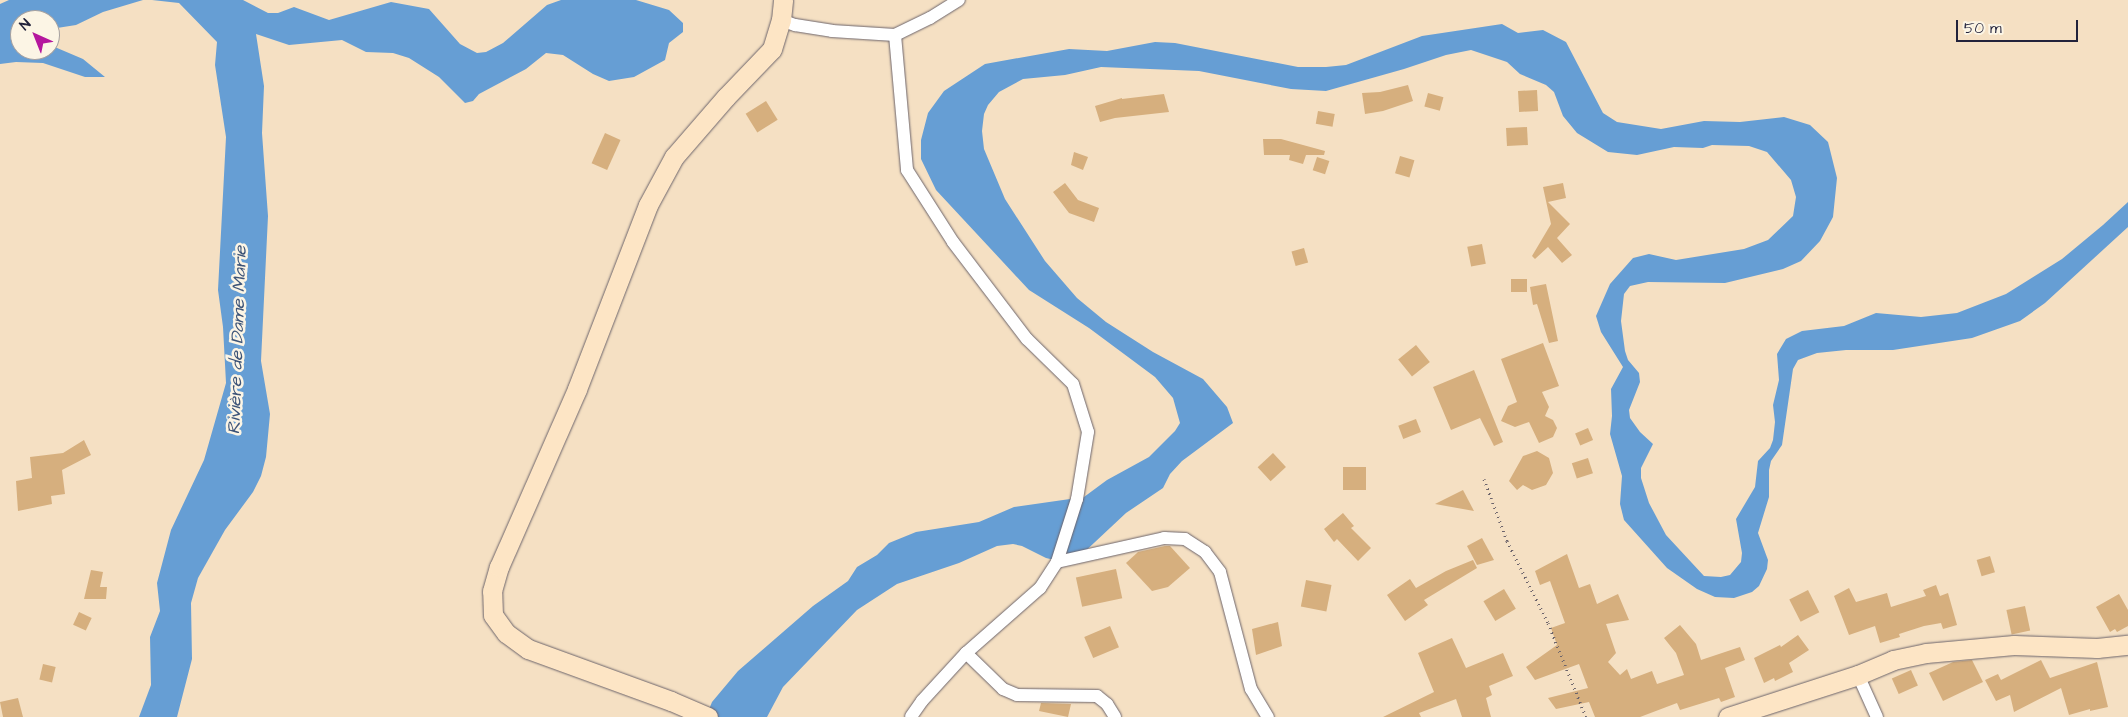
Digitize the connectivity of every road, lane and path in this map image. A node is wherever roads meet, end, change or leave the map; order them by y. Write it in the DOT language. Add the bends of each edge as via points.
graph roads {
  1 [pos="783,0"];
  2 [pos="959,0"];
  3 [pos="781,20"];
  4 [pos="894,35"];
  5 [pos="1484,479"];
  6 [pos="1057,562"];
  7 [pos="2128,645"];
  8 [pos="966,653"];
  9 [pos="1858,675"];
  10 [pos="708,717"];
  11 [pos="911,717"];
  12 [pos="1115,717"];
  13 [pos="1268,717"];
  14 [pos="1586,717"];
  15 [pos="1728,717"];
  16 [pos="1877,717"];
  1 -- 3 [label="street"];
  2 -- 4 [label="street"];
  3 -- 4 [label="street" via="832,30"];
  3 -- 10 [label="street" via="772,49 674,157 648,205 577,389 499,566 492,591 493,615 506,632 528,649"];
  4 -- 6 [label="street" via="907,170 953,242 1027,339 1073,384 1088,432 1076,499"];
  5 -- 14 [label="path" via="1507,541 1548,623"];
  6 -- 8 [label="street" via="1040,588"];
  6 -- 13 [label="street" via="1164,538 1185,539 1205,552 1220,572 1251,689"];
  7 -- 9 [label="street" via="2097,648 2014,645 1958,649 1893,660"];
  8 -- 11 [label="street" via="922,700"];
  8 -- 12 [label="street" via="1003,689 1017,695 1097,696"];
  9 -- 15 [label="street"];
  9 -- 16 [label="street"];
}
